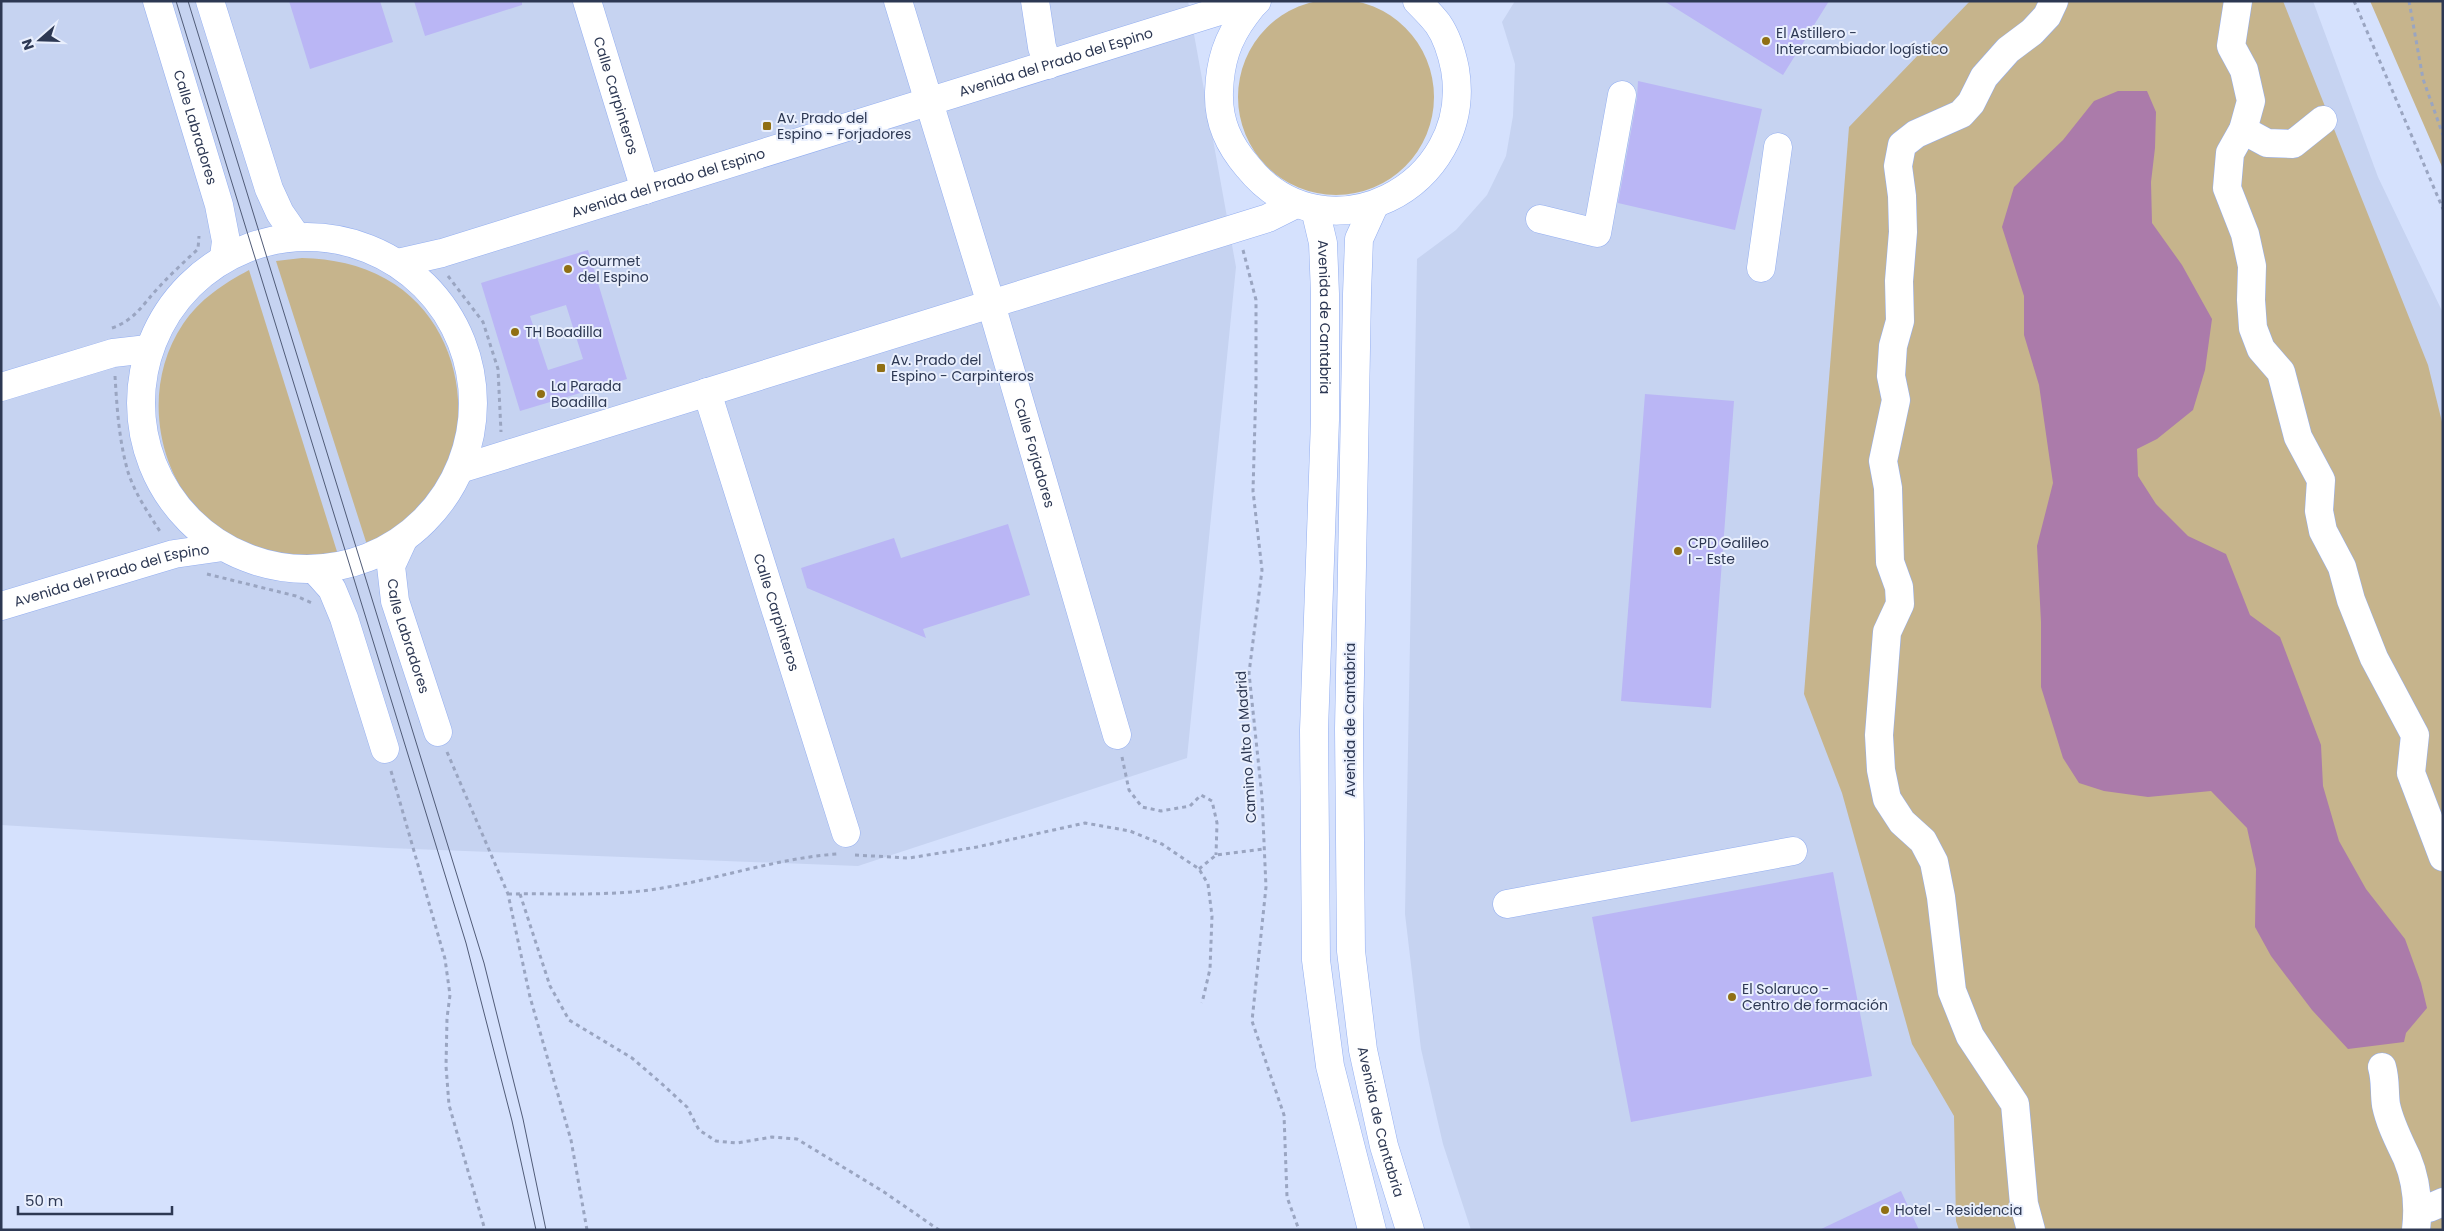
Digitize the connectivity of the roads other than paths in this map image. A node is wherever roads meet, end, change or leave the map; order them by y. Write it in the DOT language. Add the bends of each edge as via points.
graph roads {
  1 [pos="157,1"];
  2 [pos="210,1"];
  3 [pos="587,1"];
  4 [pos="898,1"];
  5 [pos="1035,1"];
  6 [pos="1417,1"];
  7 [pos="2054,1"];
  8 [pos="2238,1"];
  9 [pos="1256,2"];
  10 [pos="1442,13"];
  11 [pos="1048,65"];
  12 [pos="1622,94"];
  13 [pos="929,102"];
  14 [pos="2323,120"];
  15 [pos="2243,130"];
  16 [pos="1778,147"];
  17 [pos="645,190"];
  18 [pos="1305,206"];
  19 [pos="1374,206"];
  20 [pos="1540,219"];
  21 [pos="296,236"];
  22 [pos="224,257"];
  23 [pos="398,264"];
  24 [pos="1761,268"];
  25 [pos="991,304"];
  26 [pos="148,349"];
  27 [pos="1,387"];
  28 [pos="707,392"];
  29 [pos="460,469"];
  30 [pos="403,540"];
  31 [pos="223,547"];
  32 [pos="315,570"];
  33 [pos="1,606"];
  34 [pos="438,732"];
  35 [pos="1117,735"];
  36 [pos="385,749"];
  37 [pos="846,848"];
  38 [pos="1793,851"];
  39 [pos="2443,857"];
  40 [pos="1507,904"];
  41 [pos="2382,1067"];
  42 [pos="2426,1213"];
  43 [pos="1372,1230"];
  44 [pos="1410,1230"];
  45 [pos="2031,1230"];
  1 -- 22 [label="street, Calle Labradores" via="219,205 226,242"];
  2 -- 21 [label="street" via="269,189"];
  3 -- 17 [label="street, Calle Carpinteros"];
  4 -- 13 [label="street, Calle Forjadores"];
  5 -- 11 [label="street"];
  6 -- 10 [label="street"];
  7 -- 45 [label="street" via="2047,16 2008,50 1984,77 1971,103 1961,114 1916,134 1902,145 1898,166 1903,232 1898,281 1900,321 1893,346 1892,376 1896,400 1883,461 1888,488 1890,562 1900,604 1887,632 1879,735 1881,770 1887,799 1902,822 1924,841 1934,862 1952,991 1970,1036 2015,1104 2024,1204"];
  8 -- 15 [label="street" via="2232,46 2244,70 2250,101"];
  9 -- 11 [label="street, Avenida del Prado del Espino"];
  9 -- 18 [label="street" via="1232,33 1220,68 1218,108 1231,147 1261,184"];
  10 -- 19 [label="street" via="1458,87 1454,120 1438,157 1415,183"];
  11 -- 13 [label="street, Avenida del Prado del Espino"];
  12 -- 20 [label="street" via="1598,232"];
  13 -- 17 [label="street, Avenida del Prado del Espino"];
  13 -- 25 [label="street, Calle Forjadores"];
  14 -- 15 [label="street" via="2294,144 2267,143"];
  15 -- 39 [label="street" via="2230,153 2228,188 2252,266 2253,328 2261,349 2281,372 2298,438 2321,480 2319,511 2323,531 2342,567 2374,658 2414,735 2411,773"];
  16 -- 24 [label="street"];
  17 -- 23 [label="street, Avenida del Prado del Espino"];
  18 -- 19 [label="street" via="1339,211"];
  18 -- 25 [label="street"];
  18 -- 43 [label="street, Avenida de Cantabria" via="1323,243 1326,294 1325,429 1314,730 1316,960 1330,1066"];
  19 -- 44 [label="street, Avenida de Cantabria" via="1359,239 1357,294 1349,729 1351,950 1363,1050 1384,1146"];
  21 -- 22 [label="street" via="252,245"];
  21 -- 23 [label="street" via="350,241"];
  22 -- 26 [label="street" via="178,296"];
  23 -- 29 [label="street" via="441,304 466,355 473,413"];
  25 -- 28 [label="street"];
  25 -- 35 [label="street, Calle Forjadores"];
  26 -- 27 [label="street" via="110,341"];
  26 -- 31 [label="street" via="140,405 150,461 179,510"];
  28 -- 29 [label="street"];
  28 -- 37 [label="street, Calle Carpinteros"];
  29 -- 30 [label="street" via="436,508"];
  30 -- 32 [label="street" via="360,561"];
  30 -- 34 [label="street, Calle Labradores" via="391,566 395,601"];
  31 -- 32 [label="street" via="267,565"];
  31 -- 33 [label="street, Avenida del Prado del Espino" via="174,554"];
  32 -- 36 [label="street" via="332,589 344,618"];
  38 -- 40 [label="street"];
  41 -- 42 [label="street" via="2386,1104"];
}
